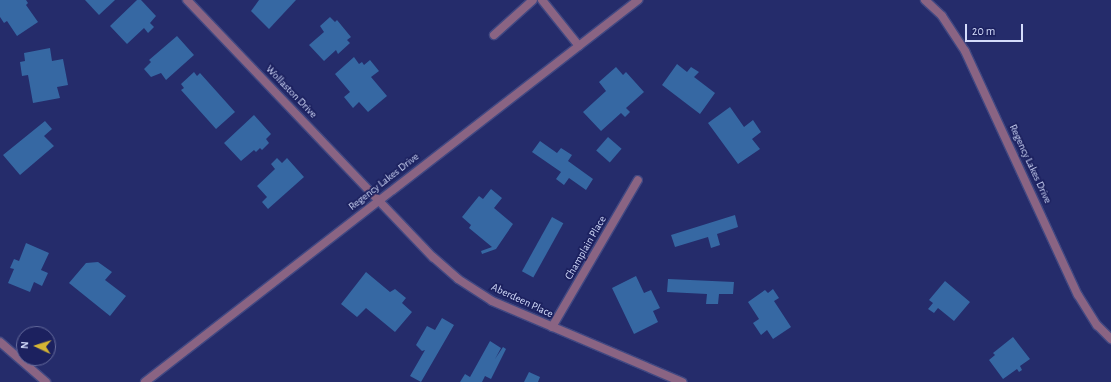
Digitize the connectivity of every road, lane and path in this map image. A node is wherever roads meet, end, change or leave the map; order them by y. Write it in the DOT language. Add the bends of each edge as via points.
graph roads {
  1 [pos="187,0"];
  2 [pos="533,0"];
  3 [pos="542,0"];
  4 [pos="638,0"];
  5 [pos="925,0"];
  6 [pos="494,35"];
  7 [pos="579,46"];
  8 [pos="638,180"];
  9 [pos="379,200"];
  10 [pos="552,327"];
  11 [pos="1111,339"];
  12 [pos="0,342"];
  13 [pos="46,382"];
  14 [pos="145,382"];
  15 [pos="682,382"];
  1 -- 9 [label="street, Wollaston Drive"];
  2 -- 6 [label="street"];
  3 -- 7 [label="street"];
  4 -- 7 [label="street, Regency Lakes Drive"];
  5 -- 11 [label="street, Regency Lakes Drive" via="942,16 965,51 1078,295 1097,325"];
  7 -- 9 [label="street, Regency Lakes Drive"];
  8 -- 10 [label="street, Champlain Place"];
  9 -- 10 [label="street, Aberdeen Place" via="433,257 458,279 492,301"];
  9 -- 14 [label="street, Regency Lakes Drive"];
  10 -- 15 [label="street, Aberdeen Place"];
  12 -- 13 [label="street"];
}
